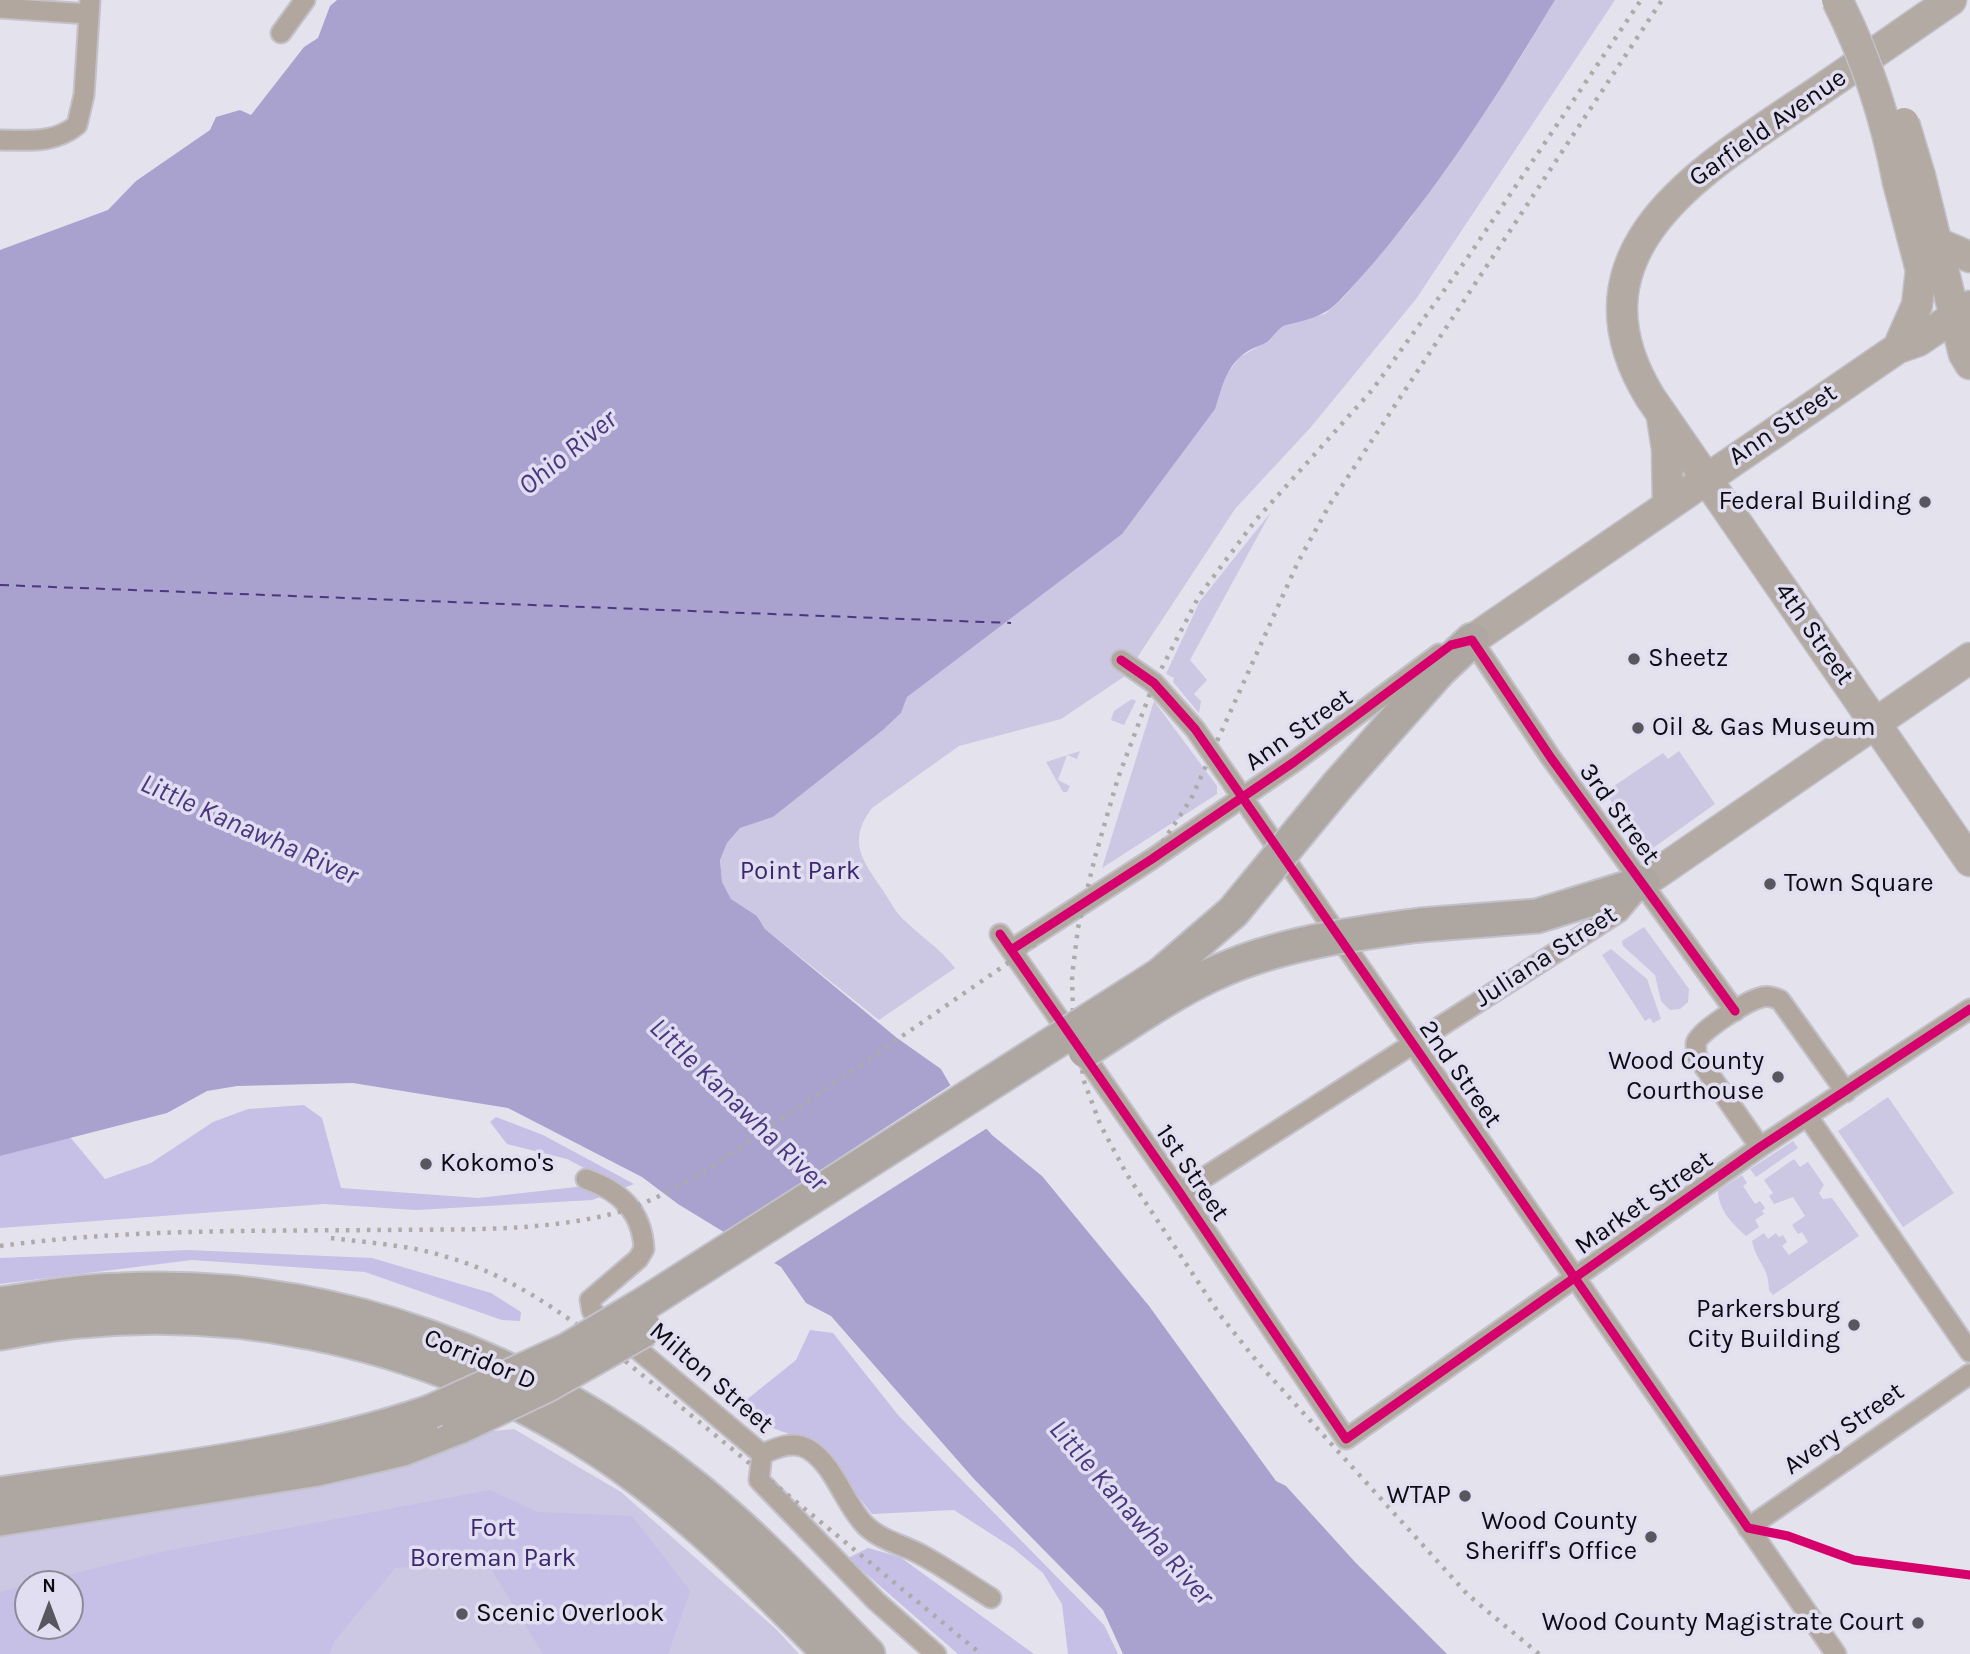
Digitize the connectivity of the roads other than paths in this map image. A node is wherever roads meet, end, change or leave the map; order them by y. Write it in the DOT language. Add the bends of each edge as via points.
graph roads {
  1 [pos="305,0"];
  2 [pos="1837,0"];
  3 [pos="1859,0"];
  4 [pos="1951,0"];
  5 [pos="90,7"];
  6 [pos="0,8"];
  7 [pos="281,33"];
  8 [pos="0,140"];
  9 [pos="1909,179"];
  10 [pos="1937,243"];
  11 [pos="1970,257"];
  12 [pos="1963,311"];
  13 [pos="1928,334"];
  14 [pos="1898,348"];
  15 [pos="1967,359"];
  16 [pos="1661,413"];
  17 [pos="1707,476"];
  18 [pos="1668,504"];
  19 [pos="1472,640"];
  20 [pos="1970,658"];
  21 [pos="1121,660"];
  22 [pos="1877,725"];
  23 [pos="1242,796"];
  24 [pos="1970,861"];
  25 [pos="1643,883"];
  26 [pos="1005,942"];
  27 [pos="1970,1009"];
  28 [pos="1735,1011"];
  29 [pos="1412,1043"];
  30 [pos="1846,1091"];
  31 [pos="1808,1116"];
  32 [pos="1760,1147"];
  33 [pos="586,1179"];
  34 [pos="1180,1193"];
  35 [pos="1574,1277"];
  36 [pos="0,1304"];
  37 [pos="0,1333"];
  38 [pos="1970,1352"];
  39 [pos="1970,1374"];
  40 [pos="445,1420"];
  41 [pos="1346,1439"];
  42 [pos="762,1454"];
  43 [pos="0,1494"];
  44 [pos="0,1519"];
  45 [pos="1748,1528"];
  46 [pos="991,1598"];
  47 [pos="830,1654"];
  48 [pos="868,1654"];
  49 [pos="936,1654"];
  50 [pos="1836,1654"];
  1 -- 7 [label="street"];
  2 -- 9 [label="main road, bridge"];
  3 -- 9 [label="main road, bridge" via="1892,84"];
  4 -- 16 [label="main road, Garfield Avenue" via="1724,155 1653,220 1628,272 1622,310 1629,355"];
  5 -- 6 [label="street"];
  5 -- 8 [label="street" via="79,119 72,129 53,138"];
  9 -- 10 [label="main road"];
  9 -- 14 [label="main road" via="1921,270 1917,305"];
  10 -- 11 [label="main road"];
  10 -- 12 [label="main road"];
  12 -- 13 [label="main road, Ann Street"];
  12 -- 15 [label="main road"];
  13 -- 14 [label="main road, Ann Street"];
  13 -- 15 [label="main road"];
  14 -- 17 [label="main road, Ann Street"];
  16 -- 17 [label="main road, Garfield Avenue"];
  16 -- 18 [label="main road"];
  17 -- 18 [label="main road, Ann Street"];
  17 -- 22 [label="main road, 4th Street"];
  18 -- 19 [label="main road, Ann Street"];
  19 -- 23 [label="street, Ann Street" via="1451,645"];
  19 -- 25 [label="street, 3rd Street"];
  19 -- 40 [label="highway, bridge" via="1338,785 1233,912 1160,975 641,1306"];
  20 -- 22 [label="main road, Juliana Street"];
  21 -- 23 [label="street, 2nd Street" via="1154,683 1195,729"];
  22 -- 24 [label="main road, 4th Street"];
  22 -- 25 [label="main road, Juliana Street"];
  23 -- 26 [label="street, Ann Street" via="1152,859"];
  23 -- 29 [label="street, 2nd Street"];
  25 -- 28 [label="street, 3rd Street"];
  25 -- 29 [label="street, Juliana Street" via="1619,912"];
  25 -- 40 [label="highway, bridge" via="1537,916 1420,925 1328,939 1213,974 606,1354"];
  26 -- 34 [label="street, 1st Street"];
  27 -- 30 [label="street, Market Street"];
  28 -- 30 [label="street" via="1756,998 1780,1000"];
  28 -- 32 [label="street" via="1702,1034 1696,1055"];
  29 -- 34 [label="street, Juliana Street"];
  29 -- 35 [label="street, 2nd Street"];
  30 -- 31 [label="street, Market Street"];
  31 -- 32 [label="street, Market Street"];
  31 -- 38 [label="street"];
  32 -- 35 [label="street, Market Street"];
  33 -- 42 [label="street, Milton Street" via="610,1187 626,1201 644,1233 644,1249 638,1259 590,1300 592,1311"];
  34 -- 41 [label="street, 1st Street"];
  35 -- 41 [label="street, Market Street"];
  35 -- 45 [label="street, 2nd Street"];
  36 -- 48 [label="highway, Corridor D" via="121,1290 241,1293 370,1317 446,1342 567,1398 632,1440 734,1522"];
  37 -- 47 [label="highway, Corridor D" via="122,1318 201,1317 334,1336 446,1370 568,1431 656,1492"];
  39 -- 45 [label="street, Avery Street"];
  40 -- 43 [label="highway"];
  40 -- 44 [label="highway" via="403,1449 318,1469"];
  42 -- 46 [label="street" via="790,1445 809,1449 867,1527"];
  42 -- 49 [label="street, Milton Street" via="758,1480 876,1601"];
  45 -- 50 [label="street, 2nd Street"];
}
